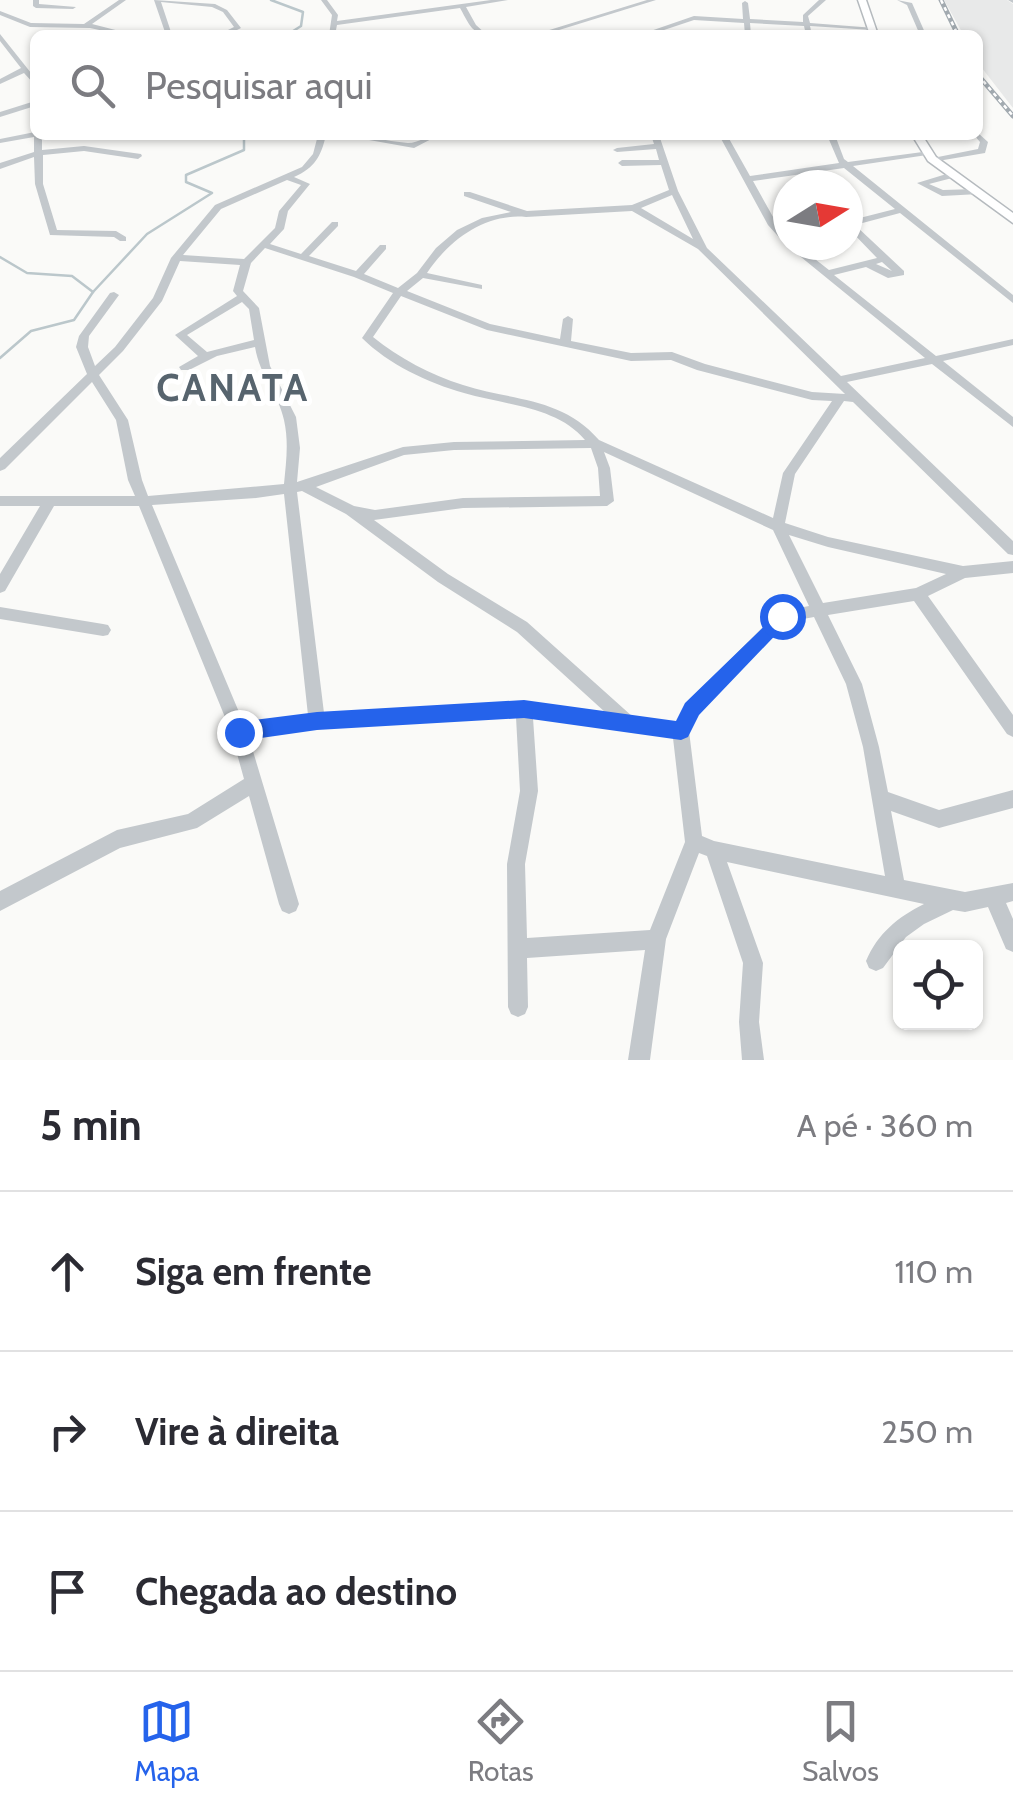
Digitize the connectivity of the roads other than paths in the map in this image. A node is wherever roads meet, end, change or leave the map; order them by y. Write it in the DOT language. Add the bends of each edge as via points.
graph roads {
  1 [pos="36,0"];
  2 [pos="123,0"];
  3 [pos="157,0"];
  4 [pos="324,0"];
  5 [pos="505,0"];
  6 [pos="653,0"];
  7 [pos="728,0"];
  8 [pos="824,0"];
  9 [pos="862,0"];
  10 [pos="900,0"];
  11 [pos="748,1"];
  12 [pos="207,2"];
  13 [pos="462,6"];
  14 [pos="72,7"];
  15 [pos="0,14"];
  16 [pos="730,20"];
  17 [pos="747,20"];
  18 [pos="334,23"];
  19 [pos="678,23"];
  20 [pos="806,24"];
  21 [pos="87,26"];
  22 [pos="82,30"];
  23 [pos="107,30"];
  24 [pos="168,30"];
  25 [pos="236,30"];
  26 [pos="333,30"];
  27 [pos="478,30"];
  28 [pos="553,30"];
  29 [pos="657,30"];
  30 [pos="684,30"];
  31 [pos="742,30"];
  32 [pos="748,30"];
  33 [pos="807,30"];
  34 [pos="856,30"];
  35 [pos="872,30"];
  36 [pos="920,30"];
  37 [pos="0,36"];
  38 [pos="30,64"];
  39 [pos="22,69"];
  40 [pos="0,72"];
  41 [pos="30,78"];
  42 [pos="0,82"];
  43 [pos="30,105"];
  44 [pos="0,115"];
  45 [pos="30,136"];
  46 [pos="38,140"];
  47 [pos="321,140"];
  48 [pos="376,140"];
  49 [pos="425,140"];
  50 [pos="656,140"];
  51 [pos="726,140"];
  52 [pos="832,140"];
  53 [pos="920,140"];
  54 [pos="982,140"];
  55 [pos="0,141"];
  56 [pos="39,150"];
  57 [pos="618,150"];
  58 [pos="138,156"];
  59 [pos="930,156"];
  60 [pos="663,162"];
  61 [pos="622,163"];
  62 [pos="846,165"];
  63 [pos="0,166"];
  64 [pos="952,175"];
  65 [pos="287,177"];
  66 [pos="748,179"];
  67 [pos="674,191"];
  68 [pos="976,192"];
  69 [pos="467,194"];
  70 [pos="634,208"];
  71 [pos="903,210"];
  72 [pos="521,213"];
  73 [pos="1013,218"];
  74 [pos="335,224"];
  75 [pos="773,224"];
  76 [pos="123,238"];
  77 [pos="264,244"];
  78 [pos="383,247"];
  79 [pos="703,248"];
  80 [pos="304,255"];
  81 [pos="176,258"];
  82 [pos="884,259"];
  83 [pos="808,260"];
  84 [pos="246,262"];
  85 [pos="867,263"];
  86 [pos="358,274"];
  87 [pos="421,274"];
  88 [pos="825,274"];
  89 [pos="478,287"];
  90 [pos="398,293"];
  91 [pos="114,296"];
  92 [pos="243,297"];
  93 [pos="1013,300"];
  94 [pos="568,319"];
  95 [pos="565,342"];
  96 [pos="1013,342"];
  97 [pos="257,344"];
  98 [pos="204,356"];
  99 [pos="934,359"];
  100 [pos="185,367"];
  101 [pos="94,377"];
  102 [pos="837,381"];
  103 [pos="848,398"];
  104 [pos="1013,423"];
  105 [pos="599,444"];
  106 [pos="0,466"];
  107 [pos="297,487"];
  108 [pos="50,500"];
  109 [pos="143,501"];
  110 [pos="0,502"];
  111 [pos="351,510"];
  112 [pos="778,526"];
  113 [pos="1013,550"];
  114 [pos="1013,567"];
  115 [pos="963,572"];
  116 [pos="0,587"];
  117 [pos="918,594"];
  118 [pos="817,609"];
  119 [pos="0,613"];
  120 [pos="103,630"];
  121 [pos="524,709"];
  122 [pos="317,721"];
  123 [pos="626,721"];
  124 [pos="1013,729"];
  125 [pos="681,730"];
  126 [pos="239,732"];
  127 [pos="254,783"];
  128 [pos="880,798"];
  129 [pos="1013,799"];
  130 [pos="704,846"];
  131 [pos="900,888"];
  132 [pos="1003,895"];
  133 [pos="952,900"];
  134 [pos="0,902"];
  135 [pos="289,904"];
  136 [pos="908,922"];
  137 [pos="656,939"];
  138 [pos="1013,942"];
  139 [pos="516,949"];
  140 [pos="876,961"];
  141 [pos="518,1007"];
  142 [pos="638,1060"];
  143 [pos="753,1060"];
  1 -- 14 [label="street" via="36,6"];
  2 -- 21 [label="street"];
  3 -- 12 [label="street"];
  3 -- 24 [label="street"];
  4 -- 18 [label="street"];
  5 -- 13 [label="street"];
  6 -- 28 [label="street"];
  7 -- 11 [label="street"];
  8 -- 20 [label="street" via="806,14"];
  9 -- 35 [label="main road"];
  10 -- 36 [label="street" via="910,4"];
  11 -- 17 [label="street"];
  12 -- 25 [label="street" via="225,11"];
  13 -- 18 [label="street"];
  13 -- 27 [label="street"];
  15 -- 21 [label="street" via="30,25"];
  16 -- 17 [label="street"];
  16 -- 19 [label="street"];
  16 -- 31 [label="street"];
  17 -- 20 [label="street"];
  17 -- 32 [label="street"];
  18 -- 26 [label="street"];
  19 -- 29 [label="street"];
  19 -- 30 [label="street"];
  20 -- 33 [label="street"];
  20 -- 34 [label="street"];
  21 -- 22 [label="street"];
  21 -- 23 [label="street"];
  37 -- 39 [label="street"];
  38 -- 39 [label="street"];
  39 -- 40 [label="street"];
  39 -- 41 [label="street"];
  39 -- 42 [label="street"];
  43 -- 44 [label="street"];
  45 -- 55 [label="street"];
  46 -- 56 [label="street"];
  47 -- 65 [label="street" via="313,161"];
  48 -- 49 [label="street" via="414,146"];
  50 -- 57 [label="street"];
  50 -- 60 [label="street"];
  51 -- 66 [label="street"];
  52 -- 62 [label="street"];
  53 -- 59 [label="main road"];
  54 -- 59 [label="street" via="982,151"];
  56 -- 58 [label="street" via="94,148"];
  56 -- 63 [label="street"];
  56 -- 76 [label="street" via="39,184 53,233"];
  59 -- 62 [label="street"];
  59 -- 64 [label="main road"];
  60 -- 61 [label="street"];
  60 -- 67 [label="street"];
  62 -- 66 [label="street"];
  62 -- 71 [label="street"];
  64 -- 68 [label="main road"];
  64 -- 68 [label="street" via="921,184 942,193"];
  65 -- 77 [label="street" via="306,184"];
  65 -- 81 [label="street" via="218,207"];
  66 -- 75 [label="street"];
  67 -- 70 [label="street"];
  67 -- 79 [label="street"];
  68 -- 73 [label="main road"];
  69 -- 72 [label="street"];
  70 -- 72 [label="street"];
  70 -- 79 [label="street"];
  71 -- 82 [label="street" via="849,224"];
  71 -- 93 [label="street"];
  72 -- 87 [label="street" via="454,232"];
  74 -- 80 [label="street"];
  77 -- 80 [label="street"];
  77 -- 84 [label="street"];
  78 -- 86 [label="street"];
  79 -- 102 [label="street"];
  80 -- 86 [label="street"];
  81 -- 84 [label="street"];
  81 -- 101 [label="street" via="155,305"];
  82 -- 85 [label="street"];
  82 -- 85 [label="street" via="900,272 888,275"];
  83 -- 88 [label="street"];
  84 -- 92 [label="street" via="238,283"];
  85 -- 88 [label="street"];
  86 -- 90 [label="street"];
  87 -- 89 [label="street"];
  87 -- 90 [label="street"];
  88 -- 99 [label="street"];
  90 -- 95 [label="street" via="477,324"];
  90 -- 105 [label="street" via="367,334 372,342 460,388 557,412"];
  91 -- 101 [label="street" via="82,342"];
  92 -- 97 [label="street" via="254,308"];
  92 -- 98 [label="street" via="180,336"];
  94 -- 95 [label="street"];
  95 -- 103 [label="street" via="631,357 672,356 794,392"];
  96 -- 99 [label="street"];
  97 -- 98 [label="street"];
  97 -- 107 [label="street" via="290,417"];
  98 -- 100 [label="street"];
  99 -- 102 [label="street"];
  99 -- 104 [label="street"];
  101 -- 106 [label="street"];
  101 -- 109 [label="street" via="122,420"];
  102 -- 103 [label="street"];
  103 -- 112 [label="street" via="788,473"];
  103 -- 113 [label="street"];
  105 -- 107 [label="street" via="403,451"];
  105 -- 111 [label="street" via="604,502"];
  105 -- 112 [label="street"];
  107 -- 109 [label="street"];
  107 -- 111 [label="street"];
  107 -- 122 [label="street"];
  108 -- 109 [label="street"];
  108 -- 110 [label="street"];
  108 -- 116 [label="street"];
  109 -- 126 [label="street"];
  111 -- 123 [label="street" via="522,627"];
  112 -- 115 [label="street"];
  112 -- 118 [label="street"];
  114 -- 115 [label="street"];
  115 -- 117 [label="street"];
  117 -- 118 [label="street"];
  117 -- 124 [label="street"];
  118 -- 125 [label="street" via="782,616 692,709"];
  118 -- 128 [label="street" via="854,684"];
  119 -- 120 [label="street"];
  121 -- 122 [label="street"];
  121 -- 123 [label="street"];
  121 -- 139 [label="street" via="529,791 516,864"];
  122 -- 126 [label="street"];
  123 -- 125 [label="street"];
  125 -- 130 [label="street"];
  126 -- 127 [label="street"];
  127 -- 134 [label="street" via="191,822 117,839"];
  127 -- 135 [label="street"];
  128 -- 129 [label="street" via="939,819"];
  128 -- 131 [label="street"];
  130 -- 131 [label="street"];
  130 -- 137 [label="street"];
  130 -- 143 [label="street" via="753,963"];
  131 -- 133 [label="street"];
  131 -- 136 [label="street"];
  132 -- 133 [label="street"];
  132 -- 138 [label="street"];
  133 -- 136 [label="street"];
  136 -- 140 [label="street" via="888,936"];
  137 -- 139 [label="street"];
  137 -- 142 [label="street"];
  139 -- 141 [label="street"];
}
